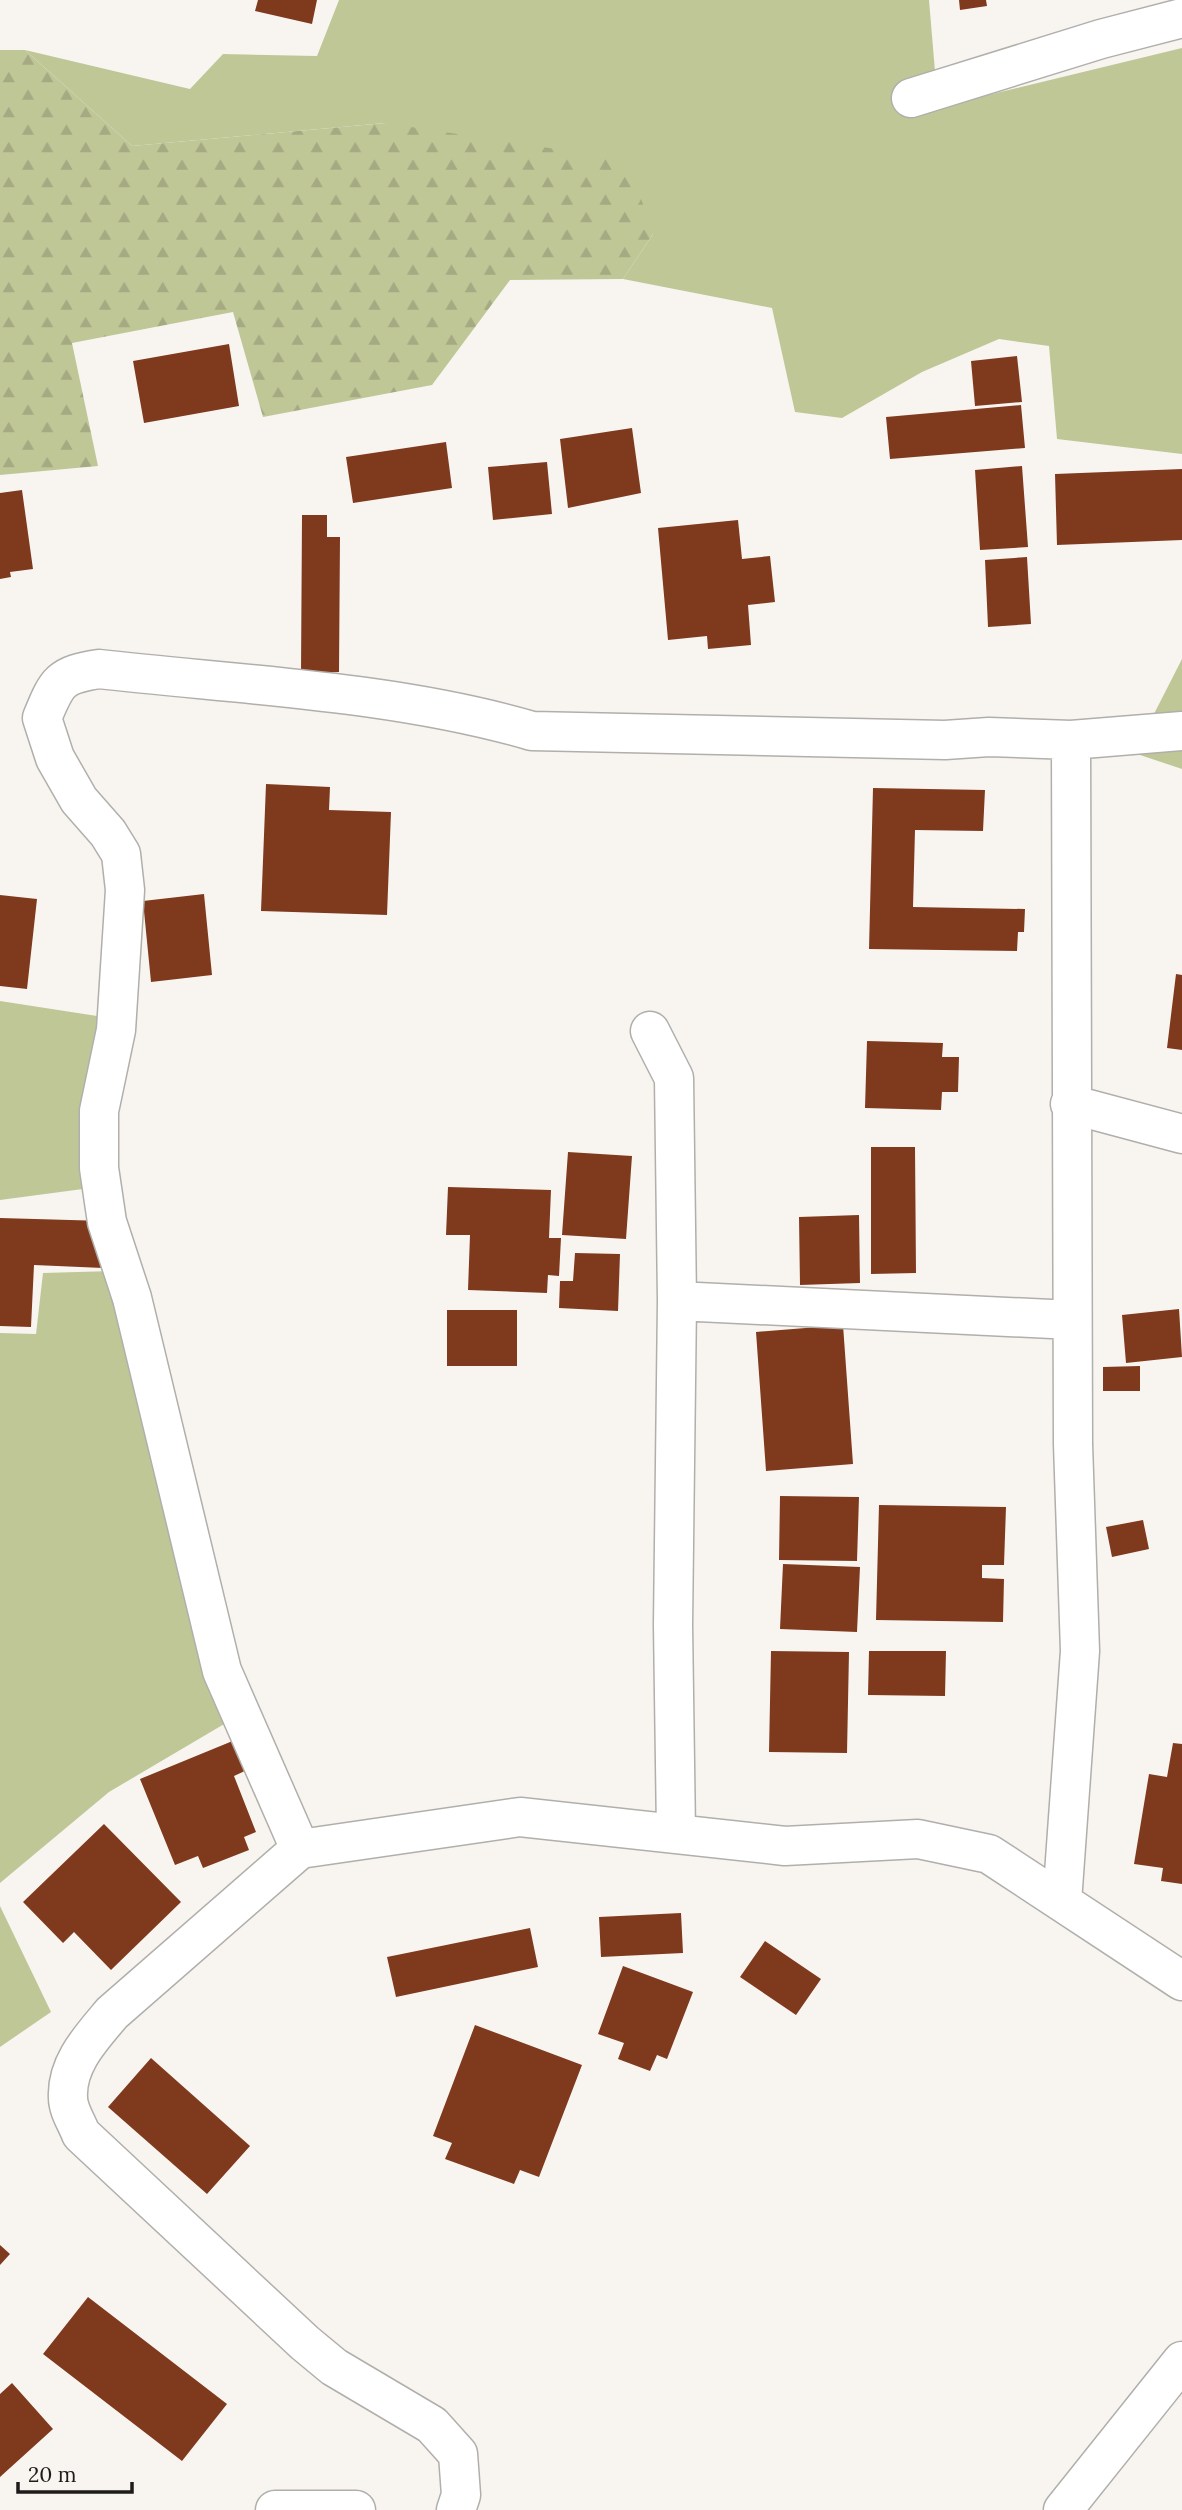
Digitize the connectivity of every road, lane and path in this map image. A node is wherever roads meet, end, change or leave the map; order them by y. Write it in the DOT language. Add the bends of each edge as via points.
graph roads {
  1 [pos="1182,18"];
  2 [pos="911,98"];
  3 [pos="1182,731"];
  4 [pos="1070,740"];
  5 [pos="650,1031"];
  6 [pos="1070,1104"];
  7 [pos="1182,1134"];
  8 [pos="677,1301"];
  9 [pos="1072,1320"];
  10 [pos="676,1832"];
  11 [pos="300,1849"];
  12 [pos="1062,1902"];
  13 [pos="1182,1981"];
  14 [pos="1182,2361"];
  15 [pos="275,2510"];
  16 [pos="356,2510"];
  17 [pos="456,2510"];
  18 [pos="1063,2510"];
  1 -- 2 [label="street"];
  3 -- 4 [label="street"];
  4 -- 6 [label="street"];
  4 -- 11 [label="street" via="532,731 474,714 414,704 99,669 70,674 52,693 42,718 55,758 79,800 121,854 125,890 116,1030 99,1111 99,1168 107,1222 132,1298 222,1671"];
  5 -- 8 [label="street" via="674,1078"];
  6 -- 7 [label="street"];
  6 -- 9 [label="street"];
  8 -- 9 [label="street"];
  8 -- 10 [label="street"];
  9 -- 12 [label="street" via="1080,1651"];
  10 -- 11 [label="street" via="520,1817"];
  10 -- 12 [label="street" via="785,1846 918,1839 989,1854"];
  11 -- 17 [label="street" via="112,2013 70,2071 68,2101 81,2134 305,2343 334,2367 432,2425 458,2454 461,2495"];
  12 -- 13 [label="street"];
  14 -- 18 [label="street"];
  15 -- 16 [label="street"];
}
